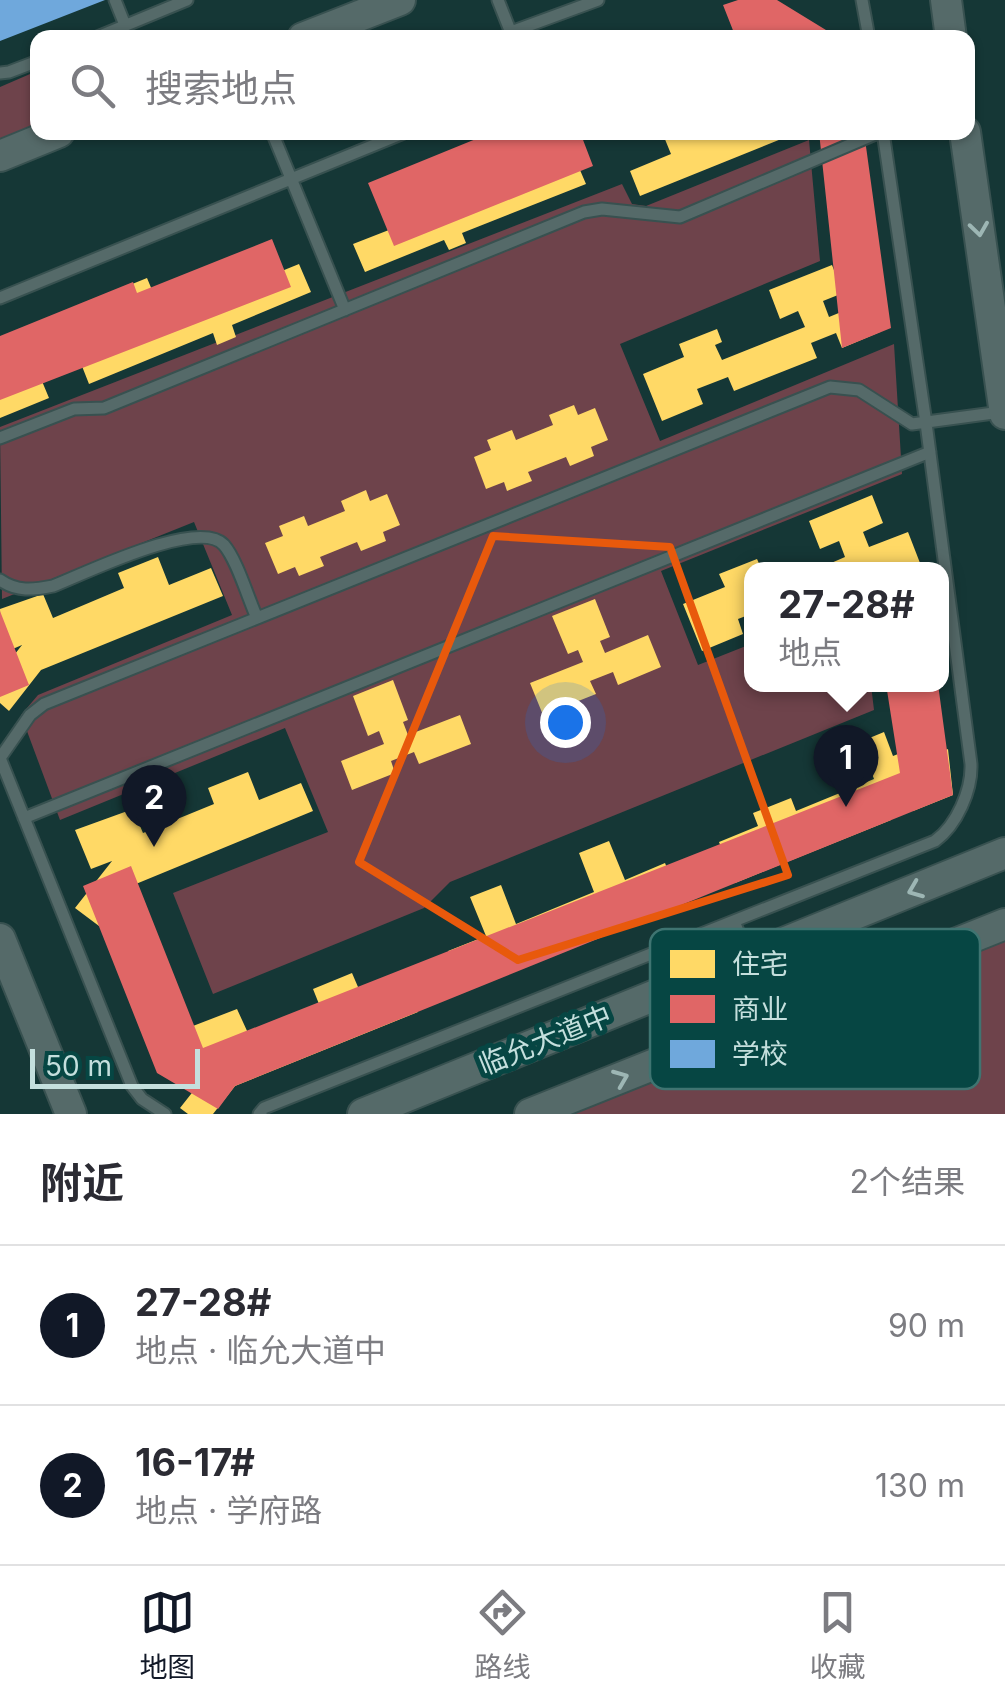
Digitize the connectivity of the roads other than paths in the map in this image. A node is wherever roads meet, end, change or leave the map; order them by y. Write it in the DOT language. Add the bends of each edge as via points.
graph roads {
  1 [pos="115,0"];
  2 [pos="187,0"];
  3 [pos="400,0"];
  4 [pos="498,0"];
  5 [pos="598,0"];
  6 [pos="862,0"];
  7 [pos="125,25"];
  8 [pos="113,30"];
  9 [pos="324,30"];
  10 [pos="510,30"];
  11 [pos="524,30"];
  12 [pos="868,30"];
  13 [pos="30,64"];
  14 [pos="0,72"];
  15 [pos="39,140"];
  16 [pos="275,140"];
  17 [pos="386,140"];
  18 [pos="862,140"];
  19 [pos="882,140"];
  20 [pos="966,140"];
  21 [pos="0,156"];
  22 [pos="291,179"];
  23 [pos="0,298"];
  24 [pos="345,310"];
  25 [pos="1005,412"];
  26 [pos="926,423"];
  27 [pos="0,438"];
  28 [pos="930,452"];
  29 [pos="944,562"];
  30 [pos="0,580"];
  31 [pos="949,602"];
  32 [pos="256,618"];
  33 [pos="4,777"];
  34 [pos="24,818"];
  35 [pos="1005,853"];
  36 [pos="734,922"];
  37 [pos="1005,924"];
  38 [pos="716,929"];
  39 [pos="737,929"];
  40 [pos="819,929"];
  41 [pos="980,934"];
  42 [pos="0,940"];
  43 [pos="650,955"];
  44 [pos="650,998"];
  45 [pos="650,1066"];
  46 [pos="71,1114"];
  47 [pos="165,1114"];
  48 [pos="259,1114"];
  49 [pos="363,1114"];
  50 [pos="530,1114"];
  1 -- 7 [label="lane"];
  2 -- 7 [label="lane"];
  3 -- 9 [label="street"];
  4 -- 10 [label="lane"];
  5 -- 11 [label="lane"];
  6 -- 12 [label="lane"];
  7 -- 8 [label="lane"];
  13 -- 14 [label="lane"];
  15 -- 21 [label="street"];
  16 -- 22 [label="lane"];
  17 -- 22 [label="lane"];
  18 -- 24 [label="lane" via="680,217 584,212"];
  19 -- 26 [label="lane"];
  20 -- 25 [label="street, one-way"];
  22 -- 23 [label="lane"];
  22 -- 24 [label="lane"];
  24 -- 27 [label="lane" via="104,408 74,409"];
  25 -- 26 [label="lane"];
  26 -- 28 [label="lane"];
  26 -- 32 [label="lane" via="912,424 859,390 830,387"];
  28 -- 29 [label="lane"];
  28 -- 34 [label="lane"];
  30 -- 32 [label="lane" via="31,591 177,538 215,538 226,546"];
  31 -- 36 [label="lane" via="972,783 946,833"];
  32 -- 33 [label="lane" via="44,704 0,758"];
  33 -- 34 [label="lane"];
  34 -- 47 [label="lane" via="132,1086"];
  35 -- 40 [label="street, 临允大道中, one-way"];
  36 -- 38 [label="lane"];
  36 -- 39 [label="lane"];
  41 -- 37 [label="street, one-way"];
  42 -- 46 [label="street"];
  43 -- 48 [label="lane"];
  44 -- 49 [label="street, 临允大道中"];
  50 -- 45 [label="street, one-way"];
}
